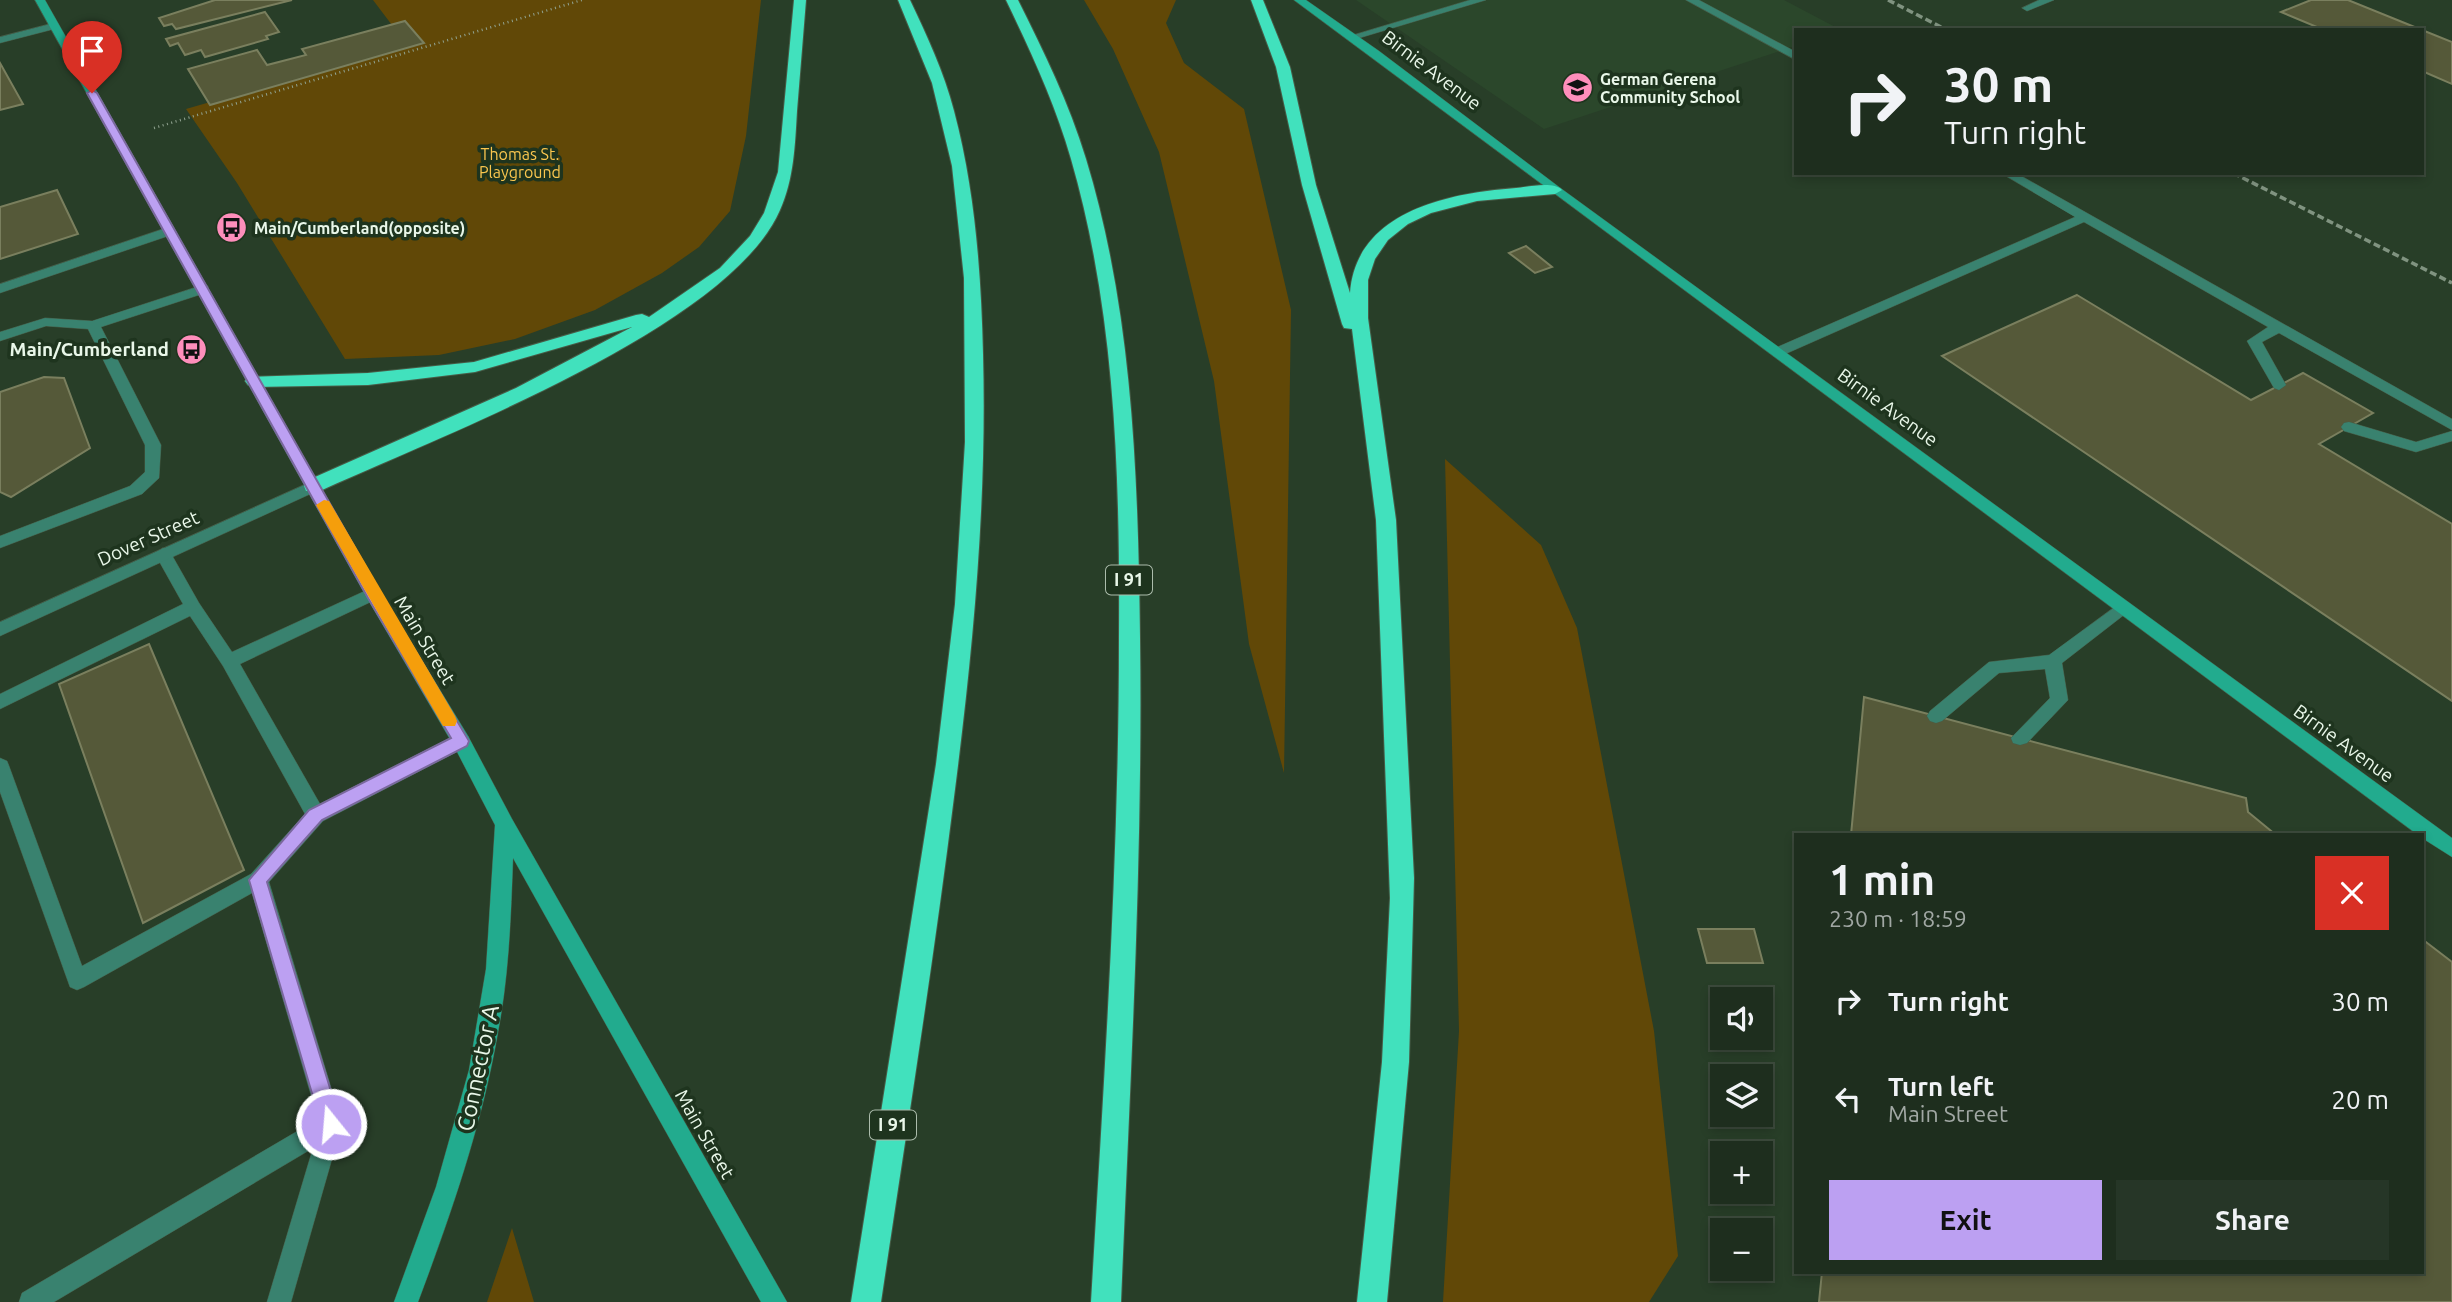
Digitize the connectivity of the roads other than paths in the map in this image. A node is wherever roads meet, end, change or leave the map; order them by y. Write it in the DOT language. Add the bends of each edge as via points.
graph roads {
  1 [pos="40,0"];
  2 [pos="800,0"];
  3 [pos="904,0"];
  4 [pos="1012,0"];
  5 [pos="1257,0"];
  6 [pos="1299,0"];
  7 [pos="1481,0"];
  8 [pos="1691,0"];
  9 [pos="2049,0"];
  10 [pos="2027,8"];
  11 [pos="54,26"];
  12 [pos="1352,37"];
  13 [pos="0,40"];
  14 [pos="1794,56"];
  15 [pos="2011,175"];
  16 [pos="1555,190"];
  17 [pos="2085,217"];
  18 [pos="169,230"];
  19 [pos="0,289"];
  20 [pos="203,289"];
  21 [pos="668,313"];
  22 [pos="93,325"];
  23 [pos="2277,328"];
  24 [pos="0,337"];
  25 [pos="1778,352"];
  26 [pos="254,381"];
  27 [pos="2279,385"];
  28 [pos="2452,425"];
  29 [pos="2349,427"];
  30 [pos="2452,436"];
  31 [pos="1383,480"];
  32 [pos="313,486"];
  33 [pos="0,542"];
  34 [pos="163,554"];
  35 [pos="373,594"];
  36 [pos="193,607"];
  37 [pos="2123,607"];
  38 [pos="0,629"];
  39 [pos="229,661"];
  40 [pos="2053,661"];
  41 [pos="0,702"];
  42 [pos="1936,716"];
  43 [pos="2020,738"];
  44 [pos="461,741"];
  45 [pos="0,766"];
  46 [pos="316,815"];
  47 [pos="505,825"];
  48 [pos="2452,849"];
  49 [pos="258,880"];
  50 [pos="331,1124"];
  51 [pos="31,1302"];
  52 [pos="279,1302"];
  53 [pos="406,1302"];
  54 [pos="775,1302"];
  55 [pos="866,1302"];
  56 [pos="1106,1302"];
  57 [pos="1371,1302"];
  1 -- 11 [label="main road, Main Street"];
  2 -- 21 [label="highway" via="785,172 775,209 734,264"];
  3 -- 55 [label="highway, I 91" via="927,49 947,111 963,186 972,272 973,495 962,644"];
  4 -- 56 [label="highway, I 91" via="1056,90 1100,248 1125,464 1130,777"];
  5 -- 31 [label="highway" via="1278,55 1310,188 1342,287"];
  6 -- 12 [label="main road, Birnie Avenue"];
  7 -- 12 [label="street"];
  8 -- 14 [label="street"];
  9 -- 10 [label="street"];
  11 -- 13 [label="street"];
  11 -- 18 [label="main road, Main Street"];
  12 -- 16 [label="main road, Birnie Avenue"];
  15 -- 17 [label="street"];
  16 -- 25 [label="main road, Birnie Avenue"];
  16 -- 31 [label="highway" via="1436,206 1402,221 1365,261 1359,287 1360,315"];
  17 -- 23 [label="street"];
  17 -- 25 [label="street"];
  18 -- 19 [label="street"];
  18 -- 20 [label="main road, Main Street"];
  20 -- 22 [label="street"];
  20 -- 26 [label="main road, Main Street"];
  21 -- 26 [label="highway" via="475,367 368,379"];
  21 -- 32 [label="highway" via="532,389"];
  22 -- 24 [label="street" via="45,321"];
  22 -- 33 [label="street" via="153,445 153,474 136,490"];
  23 -- 27 [label="street" via="2254,341"];
  23 -- 28 [label="street"];
  25 -- 37 [label="main road, Birnie Avenue"];
  26 -- 32 [label="main road, Main Street"];
  29 -- 30 [label="street" via="2416,447"];
  31 -- 57 [label="highway" via="1402,915 1389,1141"];
  32 -- 34 [label="street, Dover Street"];
  32 -- 35 [label="main road, Main Street"];
  34 -- 36 [label="street"];
  34 -- 38 [label="street, Dover Street"];
  35 -- 39 [label="street"];
  35 -- 44 [label="main road, Main Street"];
  36 -- 39 [label="street"];
  36 -- 41 [label="street"];
  37 -- 40 [label="street"];
  37 -- 48 [label="main road, Birnie Avenue"];
  39 -- 46 [label="street"];
  40 -- 42 [label="street" via="1995,667"];
  40 -- 43 [label="street" via="2059,700"];
  44 -- 46 [label="street"];
  44 -- 47 [label="main road, Main Street"];
  45 -- 49 [label="street" via="77,979"];
  46 -- 49 [label="street"];
  47 -- 53 [label="main road, Connector A" via="494,991 476,1088 447,1191"];
  47 -- 54 [label="main road, Main Street"];
  49 -- 50 [label="street"];
  50 -- 51 [label="street"];
  50 -- 52 [label="street"];
}
